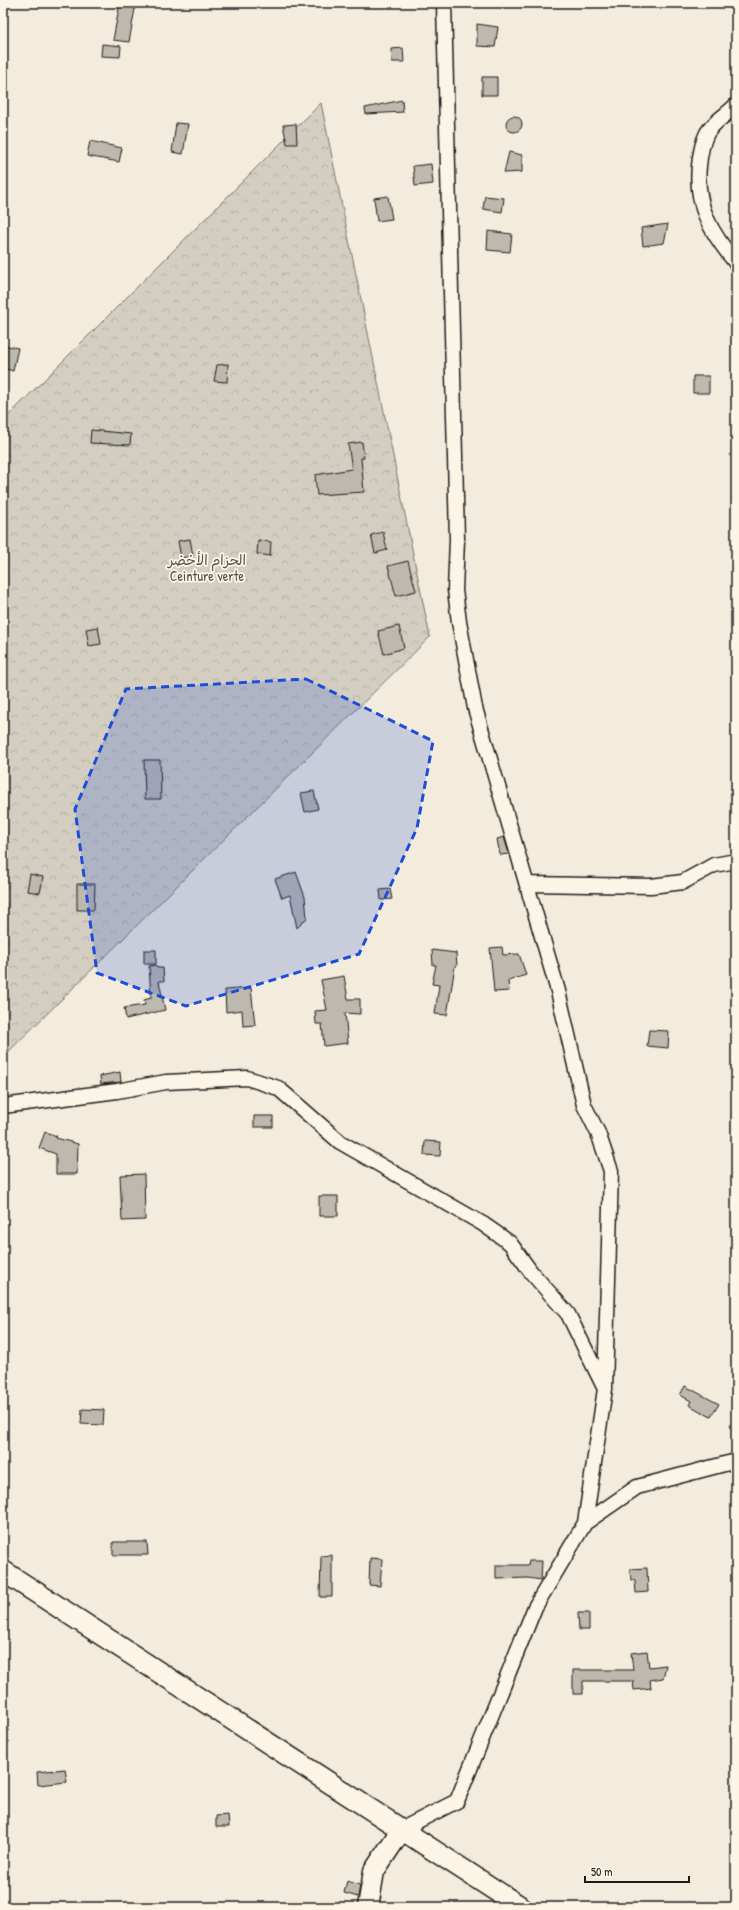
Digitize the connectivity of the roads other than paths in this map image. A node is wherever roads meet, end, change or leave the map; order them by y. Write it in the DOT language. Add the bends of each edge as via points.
graph roads {
  1 [pos="444,3"];
  2 [pos="736,105"];
  3 [pos="736,263"];
  4 [pos="736,861"];
  5 [pos="527,884"];
  6 [pos="3,1106"];
  7 [pos="605,1389"];
  8 [pos="736,1461"];
  9 [pos="585,1524"];
  10 [pos="3,1570"];
  11 [pos="402,1829"];
  12 [pos="368,1907"];
  13 [pos="521,1907"];
  1 -- 5 [label="street" via="456,523 455,590 475,708"];
  2 -- 3 [label="street" via="718,120 708,133 701,151 697,183 702,210 720,244"];
  4 -- 5 [label="street" via="714,865 683,882 628,886"];
  5 -- 7 [label="street" via="558,990 584,1105 598,1133 611,1171"];
  6 -- 7 [label="street" via="166,1082 247,1078 278,1088 340,1142 483,1224 510,1243 531,1272 568,1314"];
  7 -- 9 [label="street"];
  8 -- 9 [label="street" via="637,1487"];
  9 -- 11 [label="street" via="535,1606 457,1801"];
  10 -- 11 [label="street"];
  11 -- 12 [label="street" via="374,1872"];
  11 -- 13 [label="street"];
}
